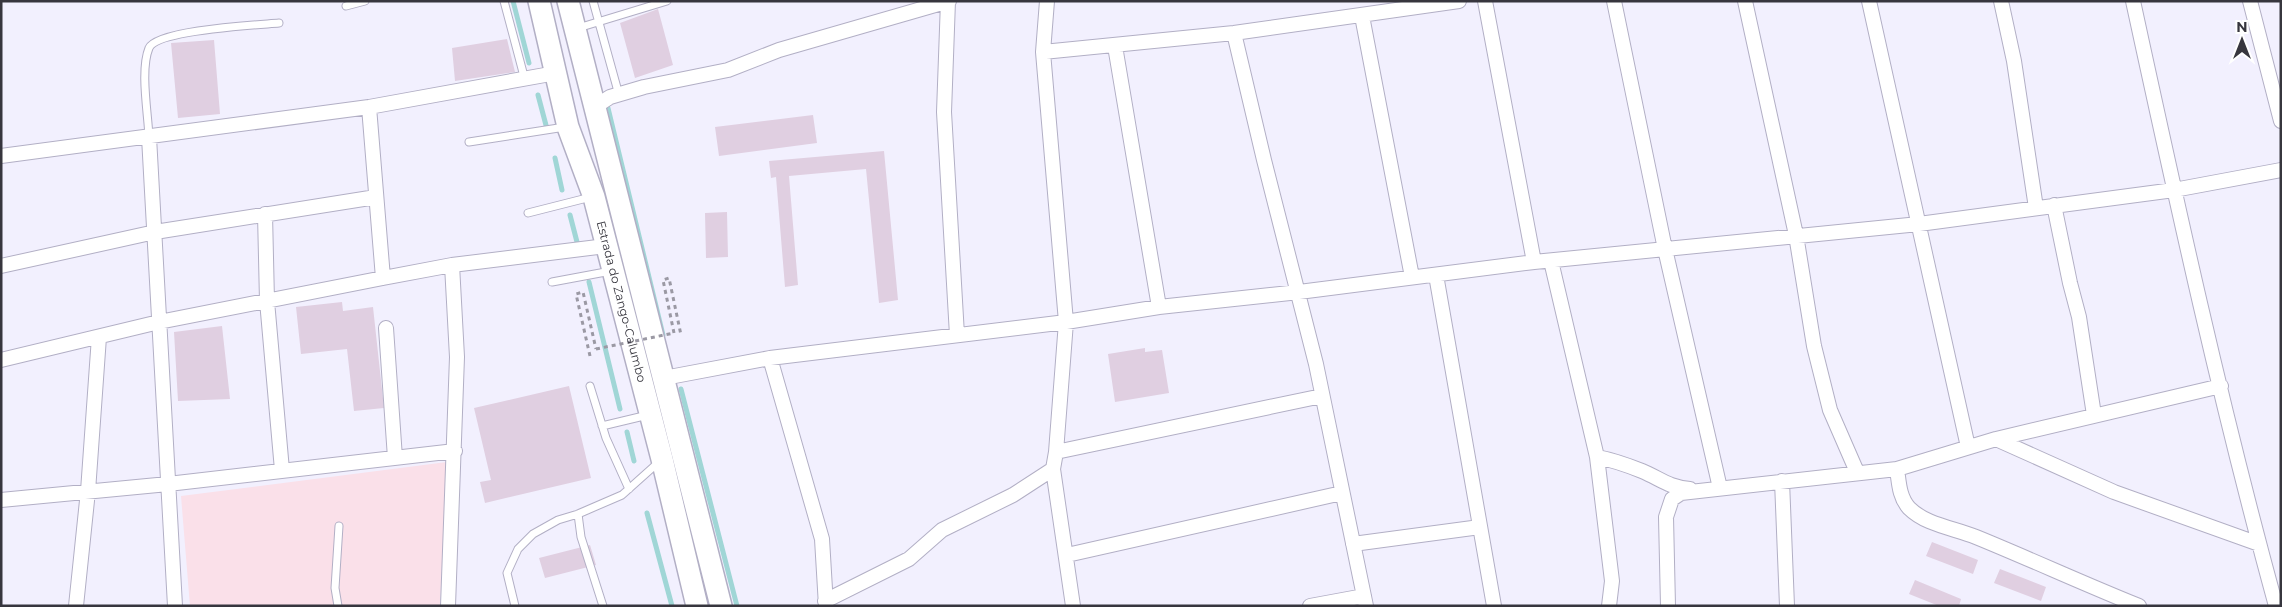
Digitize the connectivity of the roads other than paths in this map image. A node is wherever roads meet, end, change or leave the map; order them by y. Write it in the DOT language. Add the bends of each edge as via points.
graph roads {
  1 [pos="365,1"];
  2 [pos="504,1"];
  3 [pos="540,1"];
  4 [pos="568,1"];
  5 [pos="593,1"];
  6 [pos="667,1"];
  7 [pos="948,1"];
  8 [pos="1048,1"];
  9 [pos="1459,1"];
  10 [pos="1485,1"];
  11 [pos="1614,1"];
  12 [pos="1745,1"];
  13 [pos="1869,1"];
  14 [pos="2001,1"];
  15 [pos="2133,1"];
  16 [pos="2250,1"];
  17 [pos="346,6"];
  18 [pos="1362,16"];
  19 [pos="599,22"];
  20 [pos="279,23"];
  21 [pos="575,29"];
  22 [pos="1234,33"];
  23 [pos="1115,46"];
  24 [pos="1043,52"];
  25 [pos="556,74"];
  26 [pos="525,80"];
  27 [pos="619,95"];
  28 [pos="596,106"];
  29 [pos="369,107"];
  30 [pos="2281,121"];
  31 [pos="568,127"];
  32 [pos="149,137"];
  33 [pos="470,142"];
  34 [pos="1,156"];
  35 [pos="2281,170"];
  36 [pos="2174,190"];
  37 [pos="376,196"];
  38 [pos="594,196"];
  39 [pos="2054,204"];
  40 [pos="2036,208"];
  41 [pos="528,213"];
  42 [pos="265,214"];
  43 [pos="1919,224"];
  44 [pos="155,232"];
  45 [pos="1796,235"];
  46 [pos="606,246"];
  47 [pos="1665,249"];
  48 [pos="1551,261"];
  49 [pos="1534,262"];
  50 [pos="452,265"];
  51 [pos="1,266"];
  52 [pos="612,271"];
  53 [pos="1436,274"];
  54 [pos="383,278"];
  55 [pos="1412,278"];
  56 [pos="552,282"];
  57 [pos="1299,292"];
  58 [pos="268,300"];
  59 [pos="1159,307"];
  60 [pos="158,322"];
  61 [pos="1066,322"];
  62 [pos="386,328"];
  63 [pos="957,334"];
  64 [pos="99,337"];
  65 [pos="770,358"];
  66 [pos="1,360"];
  67 [pos="664,378"];
  68 [pos="590,386"];
  69 [pos="2221,386"];
  70 [pos="1322,396"];
  71 [pos="650,415"];
  72 [pos="2094,415"];
  73 [pos="602,426"];
  74 [pos="1996,439"];
  75 [pos="1968,447"];
  76 [pos="454,451"];
  77 [pos="1056,452"];
  78 [pos="1597,457"];
  79 [pos="395,458"];
  80 [pos="662,459"];
  81 [pos="1053,468"];
  82 [pos="1897,468"];
  83 [pos="282,470"];
  84 [pos="1857,472"];
  85 [pos="1782,481"];
  86 [pos="168,484"];
  87 [pos="1720,488"];
  88 [pos="629,489"];
  89 [pos="1703,490"];
  90 [pos="88,491"];
  91 [pos="1342,493"];
  92 [pos="1,500"];
  93 [pos="578,514"];
  94 [pos="339,526"];
  95 [pos="1480,527"];
  96 [pos="1353,544"];
  97 [pos="2259,544"];
  98 [pos="1067,555"];
  99 [pos="1365,601"];
  100 [pos="826,603"];
  101 [pos="76,606"];
  102 [pos="175,606"];
  103 [pos="338,606"];
  104 [pos="448,606"];
  105 [pos="515,606"];
  106 [pos="603,606"];
  107 [pos="696,606"];
  108 [pos="721,606"];
  109 [pos="1074,606"];
  110 [pos="1310,606"];
  111 [pos="1494,606"];
  112 [pos="1609,606"];
  113 [pos="1668,606"];
  114 [pos="1787,606"];
  115 [pos="2138,606"];
  116 [pos="2276,606"];
  1 -- 17 [label="lane"];
  2 -- 26 [label="lane"];
  3 -- 25 [label="main road, Estrada do Zango-Calumbo"];
  4 -- 21 [label="main road, Estrada do Zango-Calumbo"];
  5 -- 19 [label="lane"];
  6 -- 19 [label="lane"];
  7 -- 27 [label="street" via="779,50 728,70"];
  7 -- 63 [label="street" via="944,112"];
  8 -- 24 [label="street"];
  9 -- 18 [label="street"];
  10 -- 49 [label="street"];
  11 -- 47 [label="street"];
  12 -- 45 [label="street"];
  13 -- 43 [label="street"];
  14 -- 40 [label="street" via="2014,61"];
  15 -- 36 [label="street"];
  16 -- 30 [label="street"];
  18 -- 22 [label="street"];
  18 -- 55 [label="street"];
  19 -- 21 [label="lane"];
  19 -- 27 [label="lane"];
  20 -- 32 [label="lane" via="190,32 159,39 149,47 145,68"];
  21 -- 28 [label="main road, Estrada do Zango-Calumbo"];
  22 -- 23 [label="street"];
  22 -- 57 [label="street"];
  23 -- 24 [label="street"];
  23 -- 59 [label="street"];
  24 -- 61 [label="street"];
  25 -- 26 [label="street"];
  25 -- 31 [label="main road, Estrada do Zango-Calumbo"];
  26 -- 29 [label="street"];
  27 -- 28 [label="street"];
  28 -- 67 [label="main road, Estrada do Zango-Calumbo"];
  29 -- 32 [label="street"];
  29 -- 37 [label="street"];
  31 -- 33 [label="lane"];
  31 -- 38 [label="main road, Estrada do Zango-Calumbo"];
  32 -- 34 [label="street"];
  32 -- 44 [label="street"];
  35 -- 36 [label="street"];
  36 -- 39 [label="street"];
  36 -- 69 [label="street"];
  37 -- 42 [label="street"];
  37 -- 54 [label="street"];
  38 -- 41 [label="lane"];
  38 -- 46 [label="main road, Estrada do Zango-Calumbo"];
  39 -- 40 [label="street"];
  39 -- 72 [label="street" via="2079,317"];
  40 -- 43 [label="street"];
  42 -- 44 [label="street"];
  42 -- 58 [label="street"];
  43 -- 45 [label="street"];
  43 -- 75 [label="street"];
  44 -- 51 [label="street"];
  44 -- 60 [label="street"];
  45 -- 47 [label="street"];
  45 -- 84 [label="street" via="1814,346 1830,410"];
  46 -- 50 [label="street"];
  46 -- 52 [label="main road, Estrada do Zango-Calumbo"];
  47 -- 48 [label="street"];
  47 -- 87 [label="street"];
  48 -- 49 [label="street"];
  48 -- 78 [label="street"];
  49 -- 53 [label="street"];
  50 -- 54 [label="street"];
  50 -- 76 [label="street" via="457,357"];
  52 -- 56 [label="lane"];
  52 -- 71 [label="main road, Estrada do Zango-Calumbo"];
  53 -- 55 [label="street"];
  53 -- 95 [label="street"];
  54 -- 58 [label="street"];
  55 -- 57 [label="street"];
  57 -- 59 [label="street"];
  57 -- 70 [label="street"];
  58 -- 60 [label="street"];
  58 -- 83 [label="street"];
  59 -- 61 [label="street"];
  60 -- 64 [label="street"];
  60 -- 86 [label="street"];
  61 -- 63 [label="street"];
  61 -- 77 [label="street"];
  62 -- 79 [label="street"];
  63 -- 65 [label="street"];
  64 -- 66 [label="street"];
  64 -- 90 [label="street"];
  65 -- 67 [label="street"];
  65 -- 100 [label="street" via="822,538"];
  67 -- 108 [label="main road, Estrada do Zango-Calumbo"];
  68 -- 73 [label="lane"];
  69 -- 72 [label="street"];
  69 -- 97 [label="street"];
  70 -- 77 [label="street"];
  70 -- 91 [label="street"];
  71 -- 73 [label="lane"];
  71 -- 80 [label="main road, Estrada do Zango-Calumbo"];
  72 -- 74 [label="street"];
  73 -- 88 [label="lane"];
  74 -- 75 [label="street"];
  74 -- 97 [label="street" via="2114,492"];
  75 -- 82 [label="street"];
  76 -- 79 [label="street"];
  76 -- 104 [label="street"];
  77 -- 81 [label="street"];
  78 -- 89 [label="street" via="1645,472 1676,488"];
  78 -- 112 [label="street" via="1612,581"];
  79 -- 83 [label="street"];
  80 -- 88 [label="lane"];
  80 -- 107 [label="main road, Estrada do Zango-Calumbo"];
  81 -- 98 [label="street"];
  81 -- 100 [label="street" via="1013,495 942,530 909,559"];
  82 -- 84 [label="street"];
  82 -- 115 [label="street" via="1901,496 1920,517"];
  83 -- 86 [label="street"];
  84 -- 85 [label="street"];
  85 -- 87 [label="street"];
  85 -- 114 [label="street"];
  86 -- 90 [label="street"];
  86 -- 102 [label="street"];
  87 -- 89 [label="street"];
  88 -- 93 [label="lane"];
  89 -- 113 [label="street" via="1681,493 1672,499 1668,507"];
  90 -- 92 [label="street"];
  90 -- 101 [label="street"];
  91 -- 96 [label="street"];
  91 -- 98 [label="street"];
  93 -- 105 [label="lane" via="558,520 533,534 518,549 507,573"];
  93 -- 106 [label="lane" via="581,537"];
  94 -- 103 [label="lane" via="335,588"];
  95 -- 96 [label="street"];
  95 -- 111 [label="street"];
  96 -- 99 [label="street"];
  97 -- 116 [label="street"];
  98 -- 109 [label="street"];
  99 -- 110 [label="street"];
}
